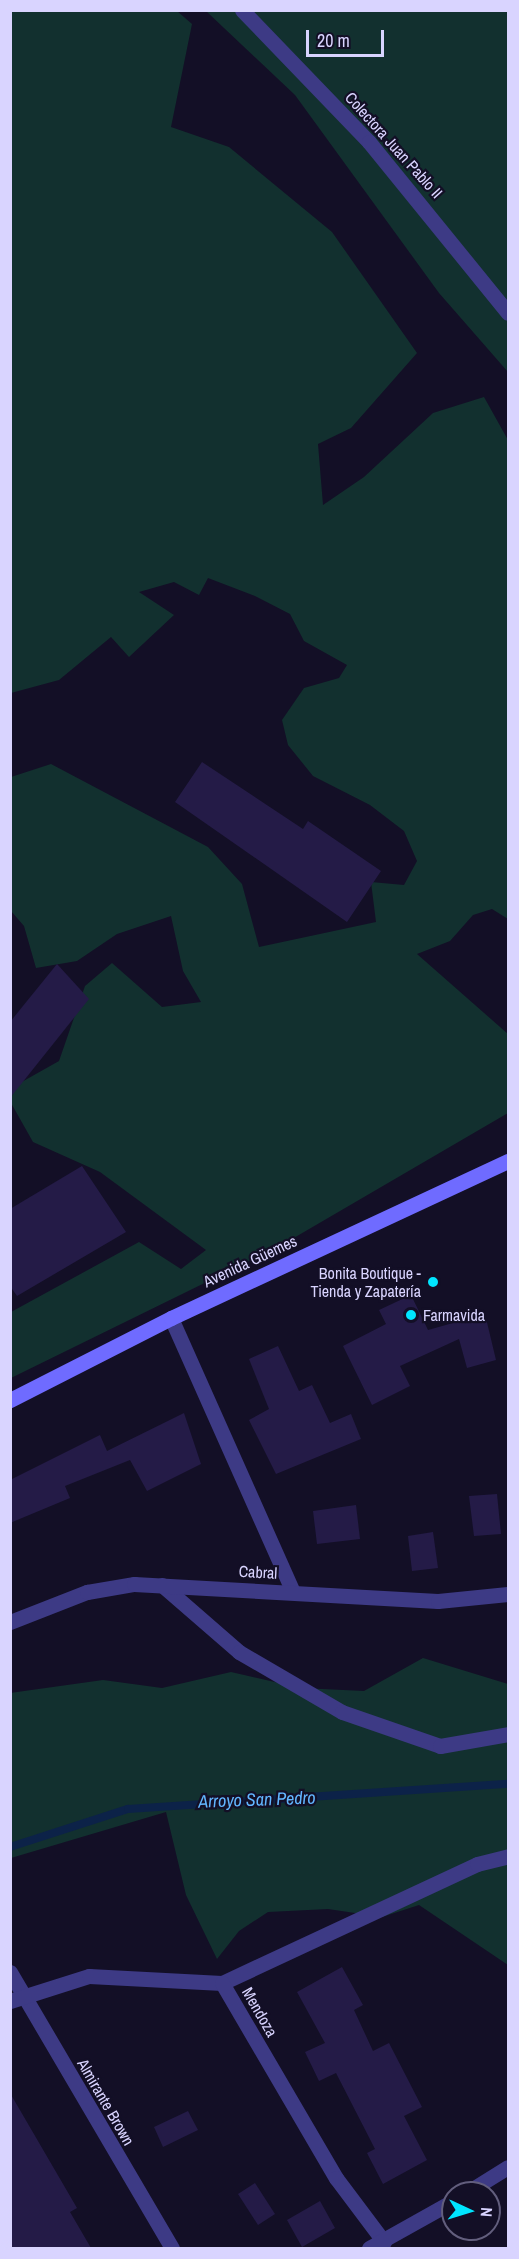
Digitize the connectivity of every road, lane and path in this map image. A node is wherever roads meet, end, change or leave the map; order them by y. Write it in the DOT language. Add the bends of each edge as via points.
graph roads {
  1 [pos="242,10"];
  2 [pos="508,313"];
  3 [pos="508,1161"];
  4 [pos="171,1318"];
  5 [pos="10,1400"];
  6 [pos="162,1585"];
  7 [pos="293,1592"];
  8 [pos="508,1594"];
  9 [pos="10,1622"];
  10 [pos="508,1734"];
  11 [pos="508,1856"];
  12 [pos="10,1972"];
  13 [pos="222,1983"];
  14 [pos="17,1997"];
  15 [pos="508,2167"];
  16 [pos="485,2181"];
  17 [pos="441,2208"];
  18 [pos="384,2242"];
  19 [pos="172,2248"];
  20 [pos="369,2248"];
  1 -- 2 [label="street, Colectora Juan Pablo II" via="369,142"];
  3 -- 4 [label="main road, Avenida Güemes"];
  4 -- 5 [label="main road, Avenida Güemes"];
  4 -- 7 [label="street"];
  6 -- 7 [label="street, Cabral"];
  6 -- 9 [label="street, Cabral" via="87,1592"];
  6 -- 10 [label="street" via="239,1652 342,1712 440,1746"];
  7 -- 8 [label="street, Cabral" via="438,1601"];
  11 -- 13 [label="street" via="477,1864"];
  12 -- 14 [label="street, Almirante Brown"];
  13 -- 14 [label="street, Mendoza" via="89,1976"];
  13 -- 18 [label="street, Mendoza" via="336,2178"];
  14 -- 19 [label="street, Almirante Brown"];
  15 -- 16 [label="street"];
  17 -- 18 [label="street"];
  18 -- 20 [label="street"];
}
